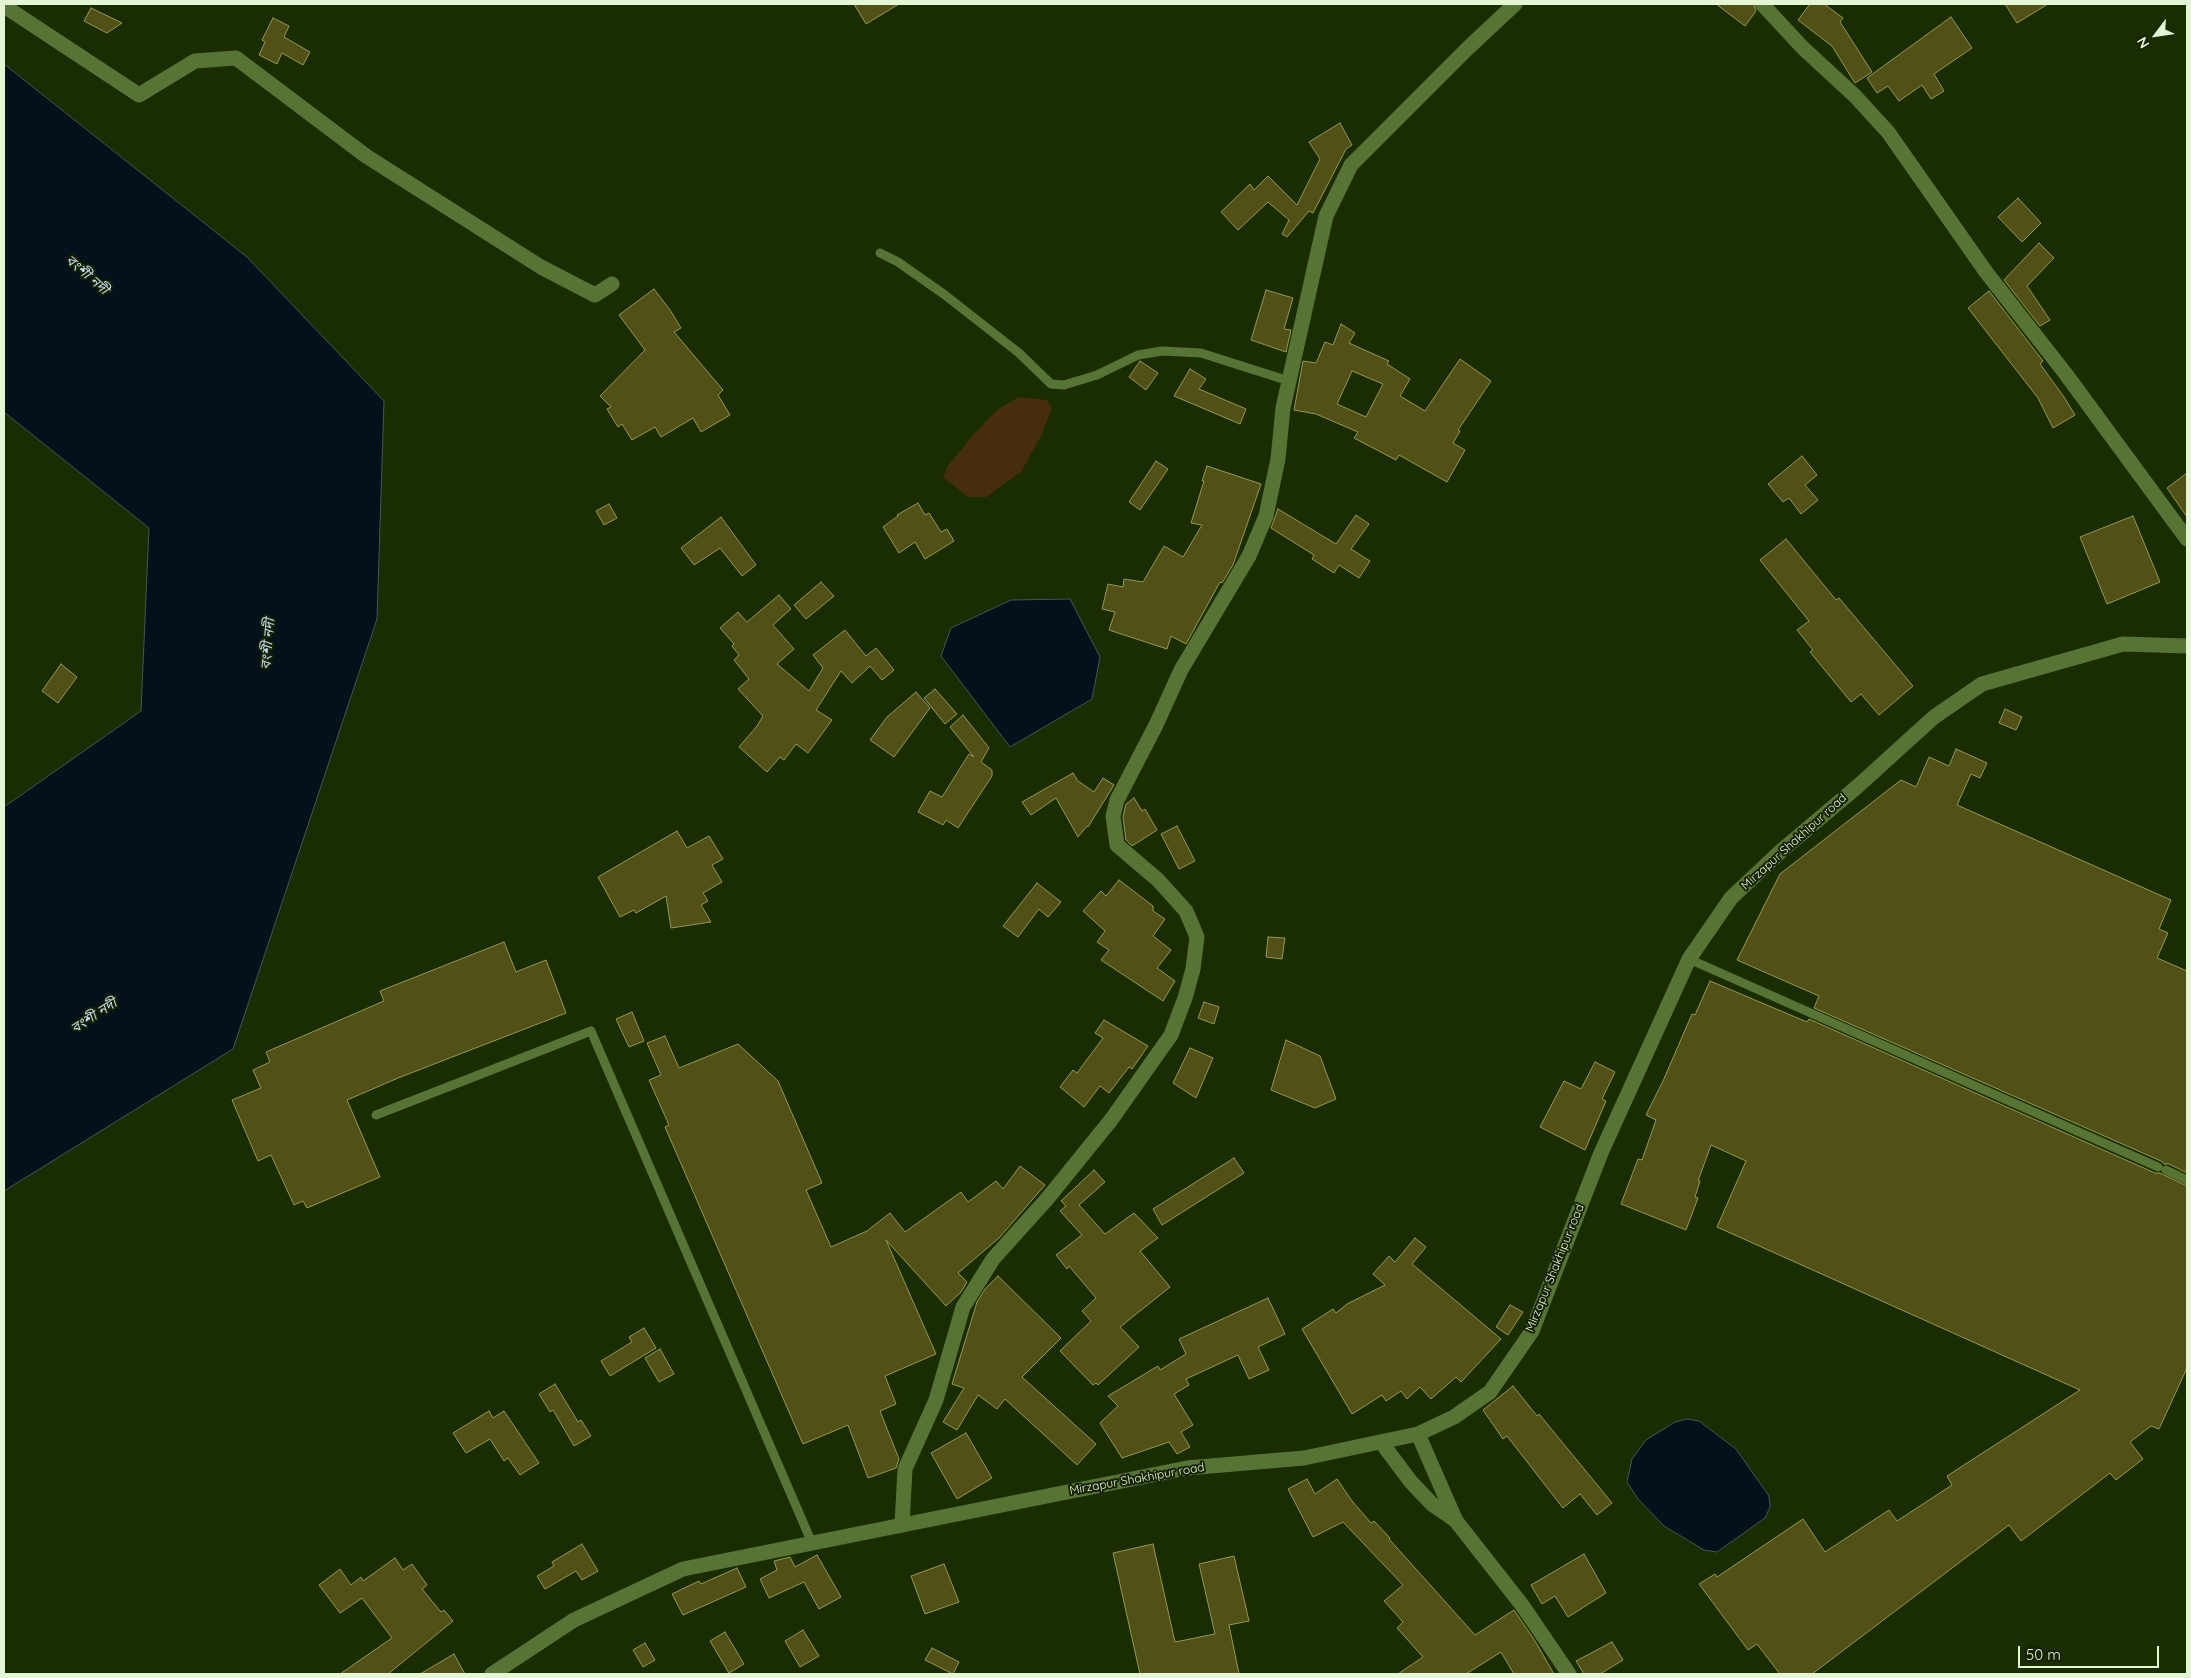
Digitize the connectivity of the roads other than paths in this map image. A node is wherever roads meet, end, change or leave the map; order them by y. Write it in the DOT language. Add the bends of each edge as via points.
graph roads {
  1 [pos="1515,4"];
  2 [pos="1762,4"];
  3 [pos="4,6"];
  4 [pos="880,254"];
  5 [pos="612,284"];
  6 [pos="1289,381"];
  7 [pos="2187,539"];
  8 [pos="2187,646"];
  9 [pos="1689,959"];
  10 [pos="376,1115"];
  11 [pos="2187,1180"];
  12 [pos="1418,1434"];
  13 [pos="1381,1442"];
  14 [pos="1456,1521"];
  15 [pos="902,1525"];
  16 [pos="812,1543"];
  17 [pos="492,1674"];
  18 [pos="1569,1674"];
  1 -- 6 [label="street" via="1351,165 1326,216"];
  2 -- 7 [label="street" via="1888,132 1986,272"];
  3 -- 5 [label="street" via="140,96 195,61 236,58 366,156 541,267 595,295"];
  4 -- 6 [label="lane" via="898,262 945,295 1019,353 1051,384 1064,385 1081,380 1138,355 1162,351 1201,354"];
  6 -- 15 [label="street" via="1266,516 1249,556 1181,670 1117,800 1113,816 1117,845 1158,880 1186,911 1197,937 1185,998 1171,1035 1111,1120 993,1259 963,1307 936,1400 905,1469"];
  8 -- 9 [label="street, Mirzapur Shakhipur road" via="2123,644 1982,684 1934,717 1780,851 1731,898"];
  9 -- 11 [label="lane"];
  9 -- 12 [label="street, Mirzapur Shakhipur road" via="1601,1153 1532,1331 1490,1392 1454,1417"];
  10 -- 16 [label="lane" via="591,1031"];
  12 -- 13 [label="street, Mirzapur Shakhipur road"];
  12 -- 14 [label="street"];
  13 -- 14 [label="street" via="1411,1482 1432,1504"];
  13 -- 15 [label="street, Mirzapur Shakhipur road" via="1304,1458 1187,1468"];
  14 -- 18 [label="street" via="1522,1605"];
  15 -- 16 [label="street, Mirzapur Shakhipur road"];
  16 -- 17 [label="street, Mirzapur Shakhipur road" via="683,1569 574,1620"];
}
